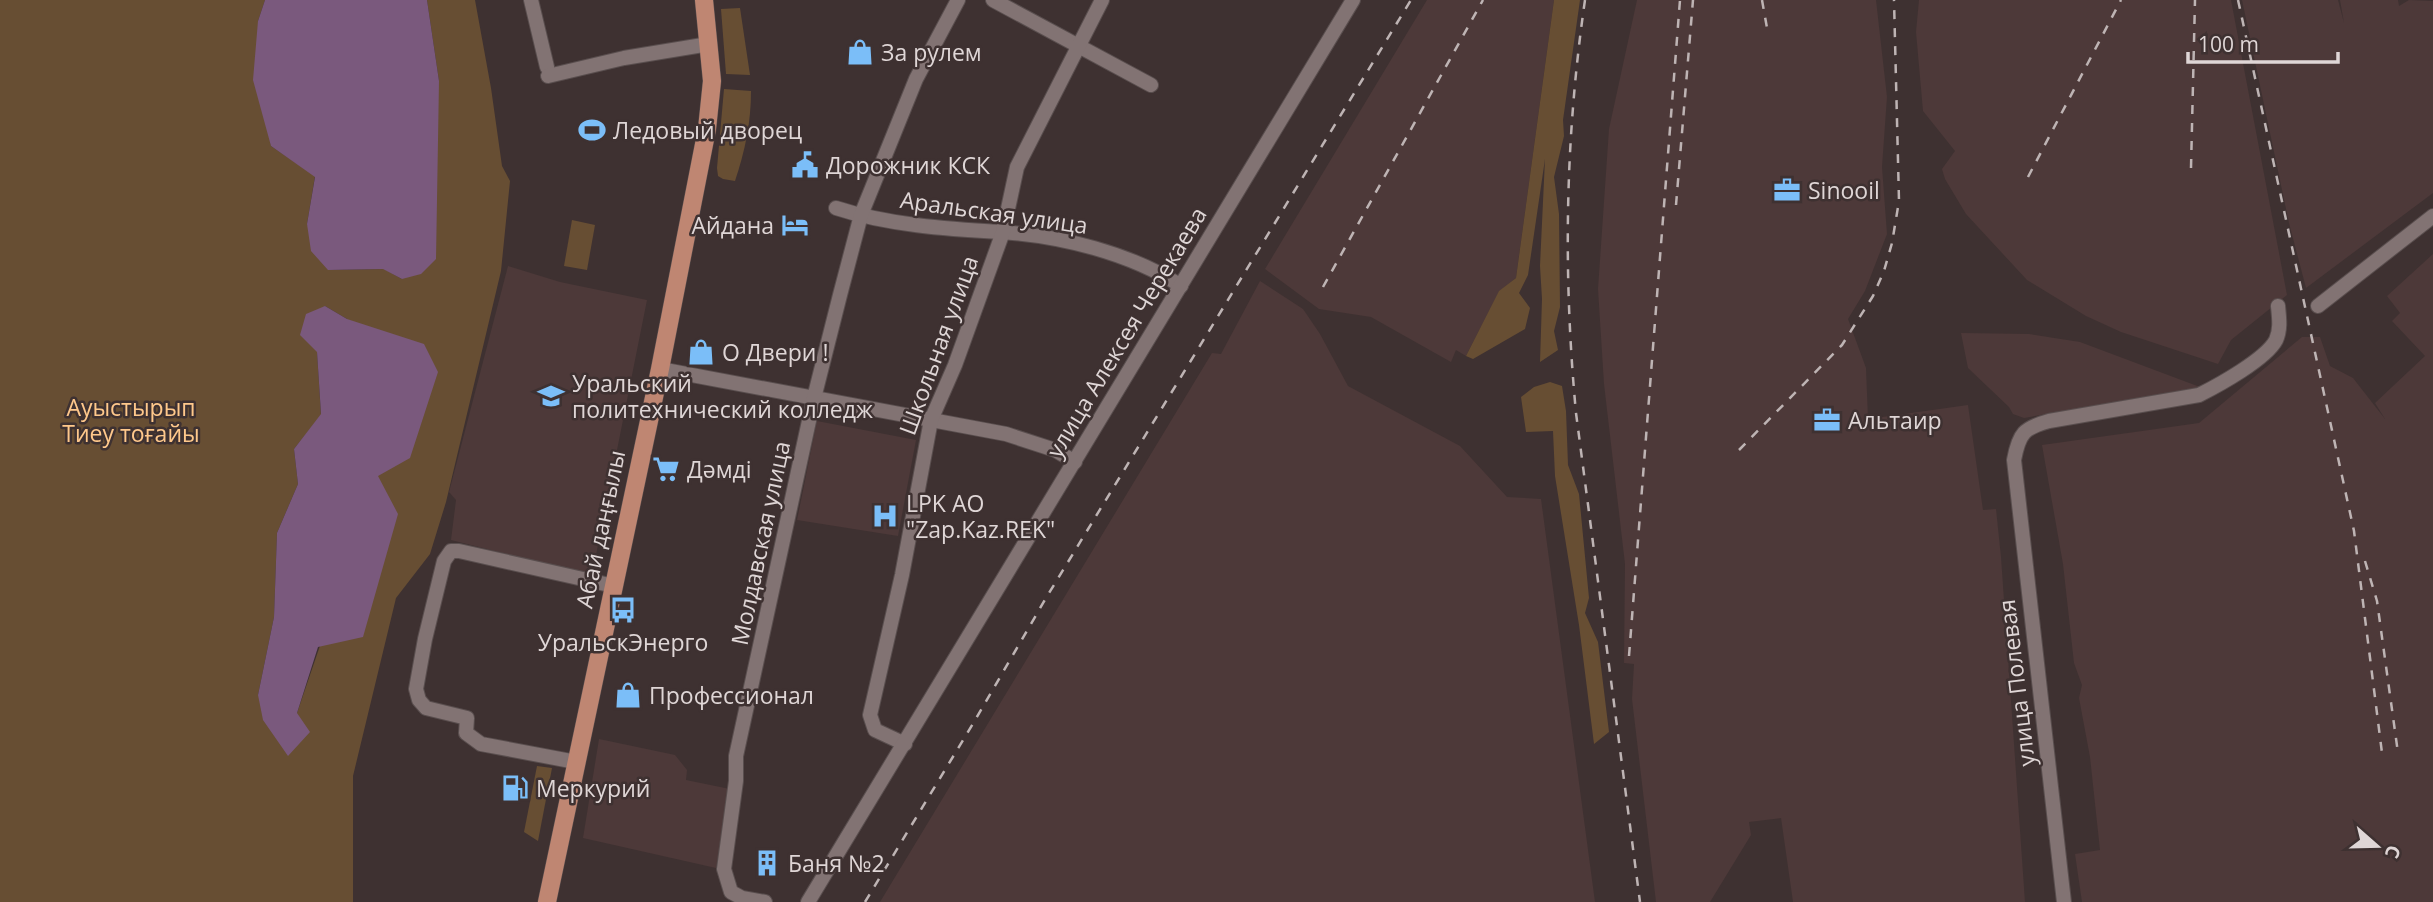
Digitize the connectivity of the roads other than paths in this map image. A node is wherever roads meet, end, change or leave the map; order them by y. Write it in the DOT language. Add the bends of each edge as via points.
graph roads {
  1 [pos="530,0"];
  2 [pos="704,0"];
  3 [pos="958,0"];
  4 [pos="993,0"];
  5 [pos="1102,0"];
  6 [pos="1349,1"];
  7 [pos="709,44"];
  8 [pos="1077,47"];
  9 [pos="1152,85"];
  10 [pos="836,208"];
  11 [pos="860,215"];
  12 [pos="2433,216"];
  13 [pos="1003,232"];
  14 [pos="1181,286"];
  15 [pos="2278,306"];
  16 [pos="2318,306"];
  17 [pos="660,369"];
  18 [pos="814,398"];
  19 [pos="930,420"];
  20 [pos="1075,462"];
  21 [pos="614,586"];
  22 [pos="905,744"];
  23 [pos="576,762"];
  24 [pos="547,902"];
  25 [pos="765,902"];
  26 [pos="808,902"];
  27 [pos="2064,902"];
  1 -- 7 [label="street" via="547,71"];
  2 -- 7 [label="main road, Абай даңғылы"];
  3 -- 11 [label="street, Молдавская улица" via="916,79"];
  4 -- 8 [label="street"];
  5 -- 8 [label="street, Школьная улица"];
  6 -- 14 [label="street, улица Алексея Черекаева"];
  7 -- 17 [label="main road, Абай даңғылы" via="712,80 707,129"];
  8 -- 9 [label="street"];
  8 -- 13 [label="street, Школьная улица" via="1017,167"];
  10 -- 11 [label="street, Аральская улица"];
  11 -- 13 [label="street, Аральская улица" via="964,231"];
  11 -- 18 [label="street, Молдавская улица"];
  12 -- 16 [label="street"];
  13 -- 14 [label="street, Аральская улица" via="1122,258"];
  13 -- 19 [label="street, Школьная улица"];
  14 -- 20 [label="street, улица Алексея Черекаева"];
  15 -- 27 [label="street, улица Полевая" via="2277,338 2228,380 2199,395 2031,426 2017,444 2014,460"];
  17 -- 18 [label="street"];
  17 -- 21 [label="main road, Абай даңғылы"];
  18 -- 19 [label="street"];
  18 -- 25 [label="street, Молдавская улица" via="736,756 724,869 731,892"];
  19 -- 20 [label="street" via="1006,434 1055,450"];
  19 -- 22 [label="street, Школьная улица" via="870,715 875,730"];
  20 -- 22 [label="street, улица Алексея Черекаева"];
  21 -- 23 [label="main road, Абай даңғылы"];
  21 -- 23 [label="street" via="450,551 418,668 419,700 426,708 467,718 466,733 473,740"];
  22 -- 26 [label="street, улица Алексея Черекаева"];
  23 -- 24 [label="main road, Абай даңғылы"];
}
